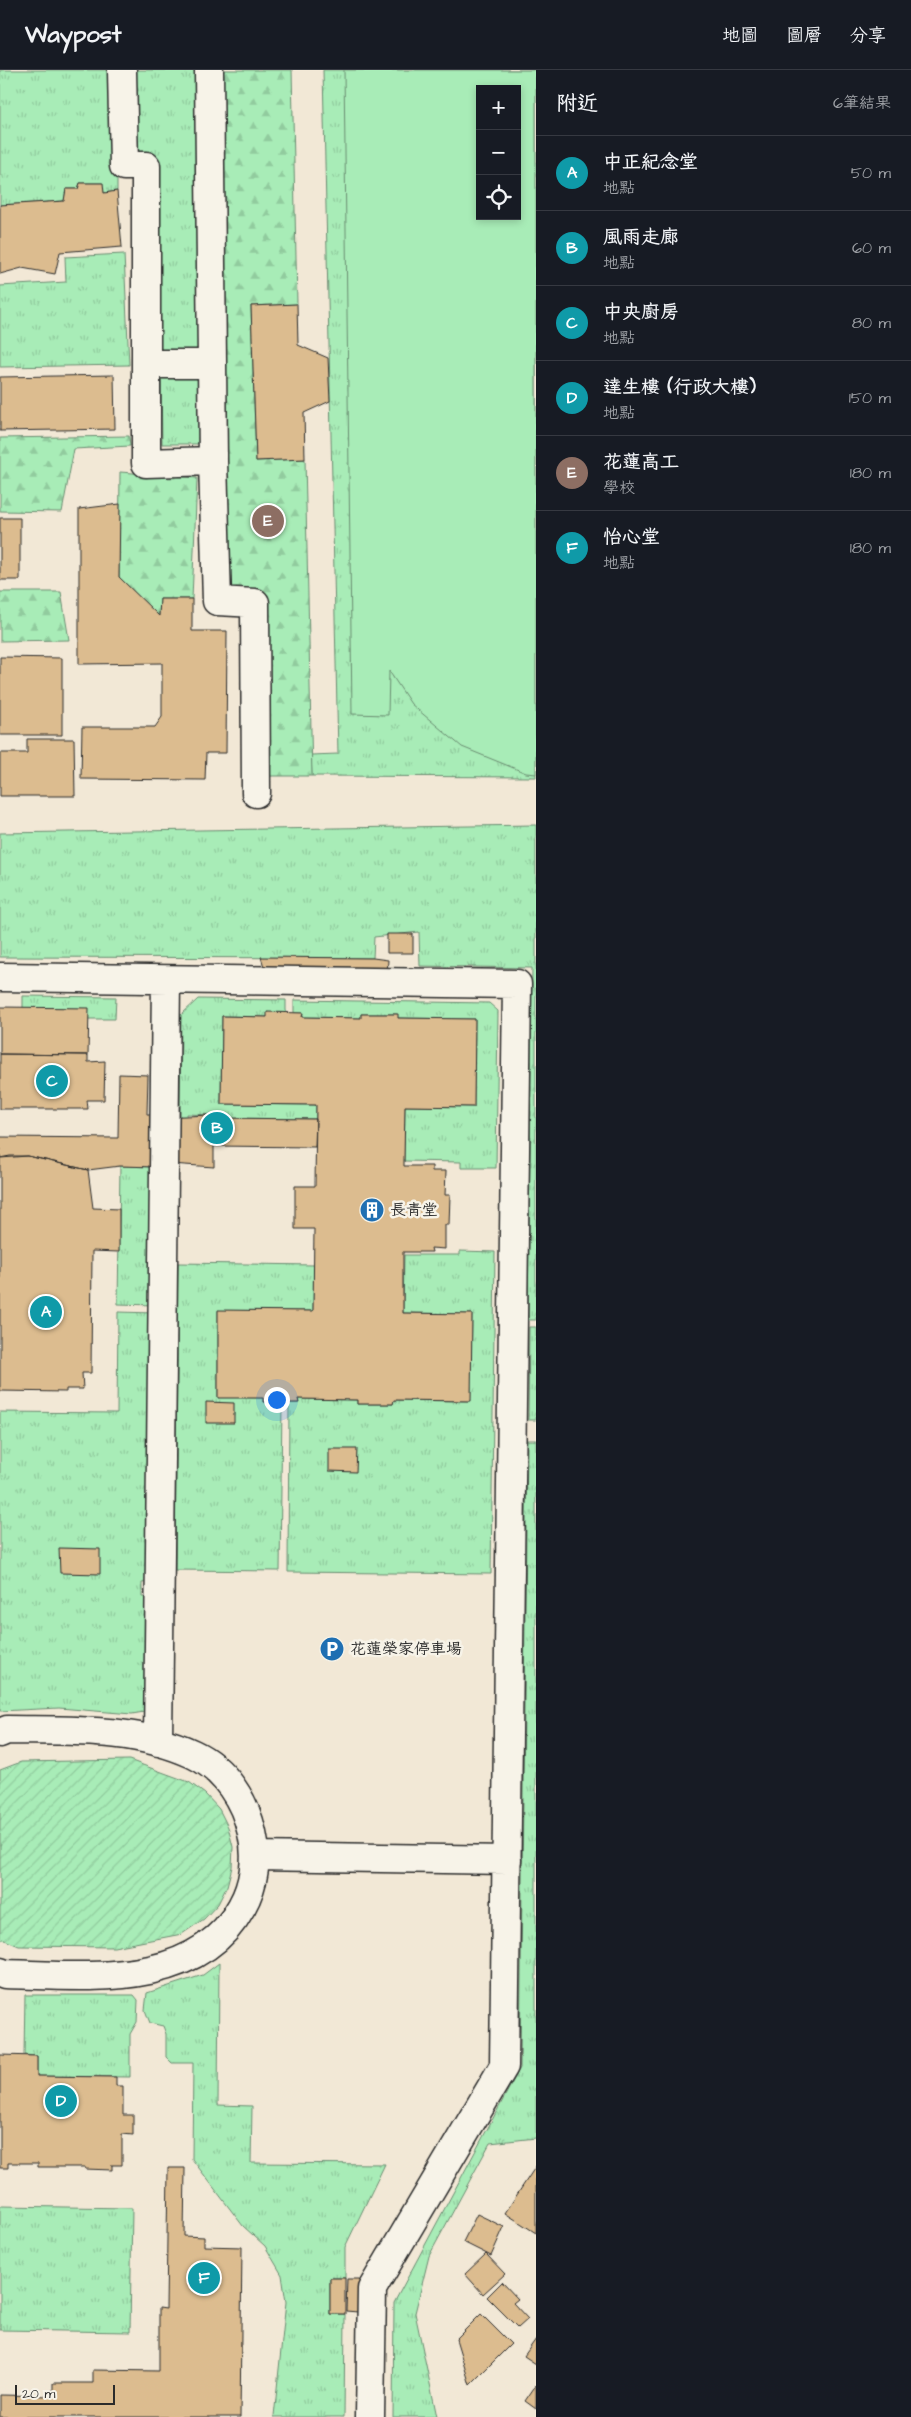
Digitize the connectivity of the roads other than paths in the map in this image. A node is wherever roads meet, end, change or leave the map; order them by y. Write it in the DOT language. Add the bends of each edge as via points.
graph roads {
  1 [pos="122,70"];
  2 [pos="209,70"];
  3 [pos="146,364"];
  4 [pos="212,364"];
  5 [pos="213,461"];
  6 [pos="256,793"];
  7 [pos="0,977"];
  8 [pos="166,980"];
  9 [pos="0,1733"];
  10 [pos="158,1742"];
  11 [pos="255,1856"];
  12 [pos="507,1860"];
  13 [pos="0,1972"];
  14 [pos="370,2417"];
  1 -- 3 [label="street" via="124,166 146,166"];
  2 -- 4 [label="street"];
  3 -- 4 [label="street"];
  3 -- 5 [label="street" via="146,463"];
  4 -- 5 [label="street"];
  5 -- 6 [label="street" via="217,601 255,603"];
  7 -- 8 [label="street"];
  8 -- 10 [label="street"];
  8 -- 12 [label="street" via="516,984"];
  9 -- 10 [label="street" via="7,1730 111,1732"];
  10 -- 11 [label="street" via="195,1755 218,1771 236,1791 248,1816"];
  11 -- 12 [label="street"];
  11 -- 13 [label="street" via="247,1896 234,1921 216,1941 193,1956 168,1965 109,1976"];
  12 -- 14 [label="street" via="504,2066 372,2289"];
}
